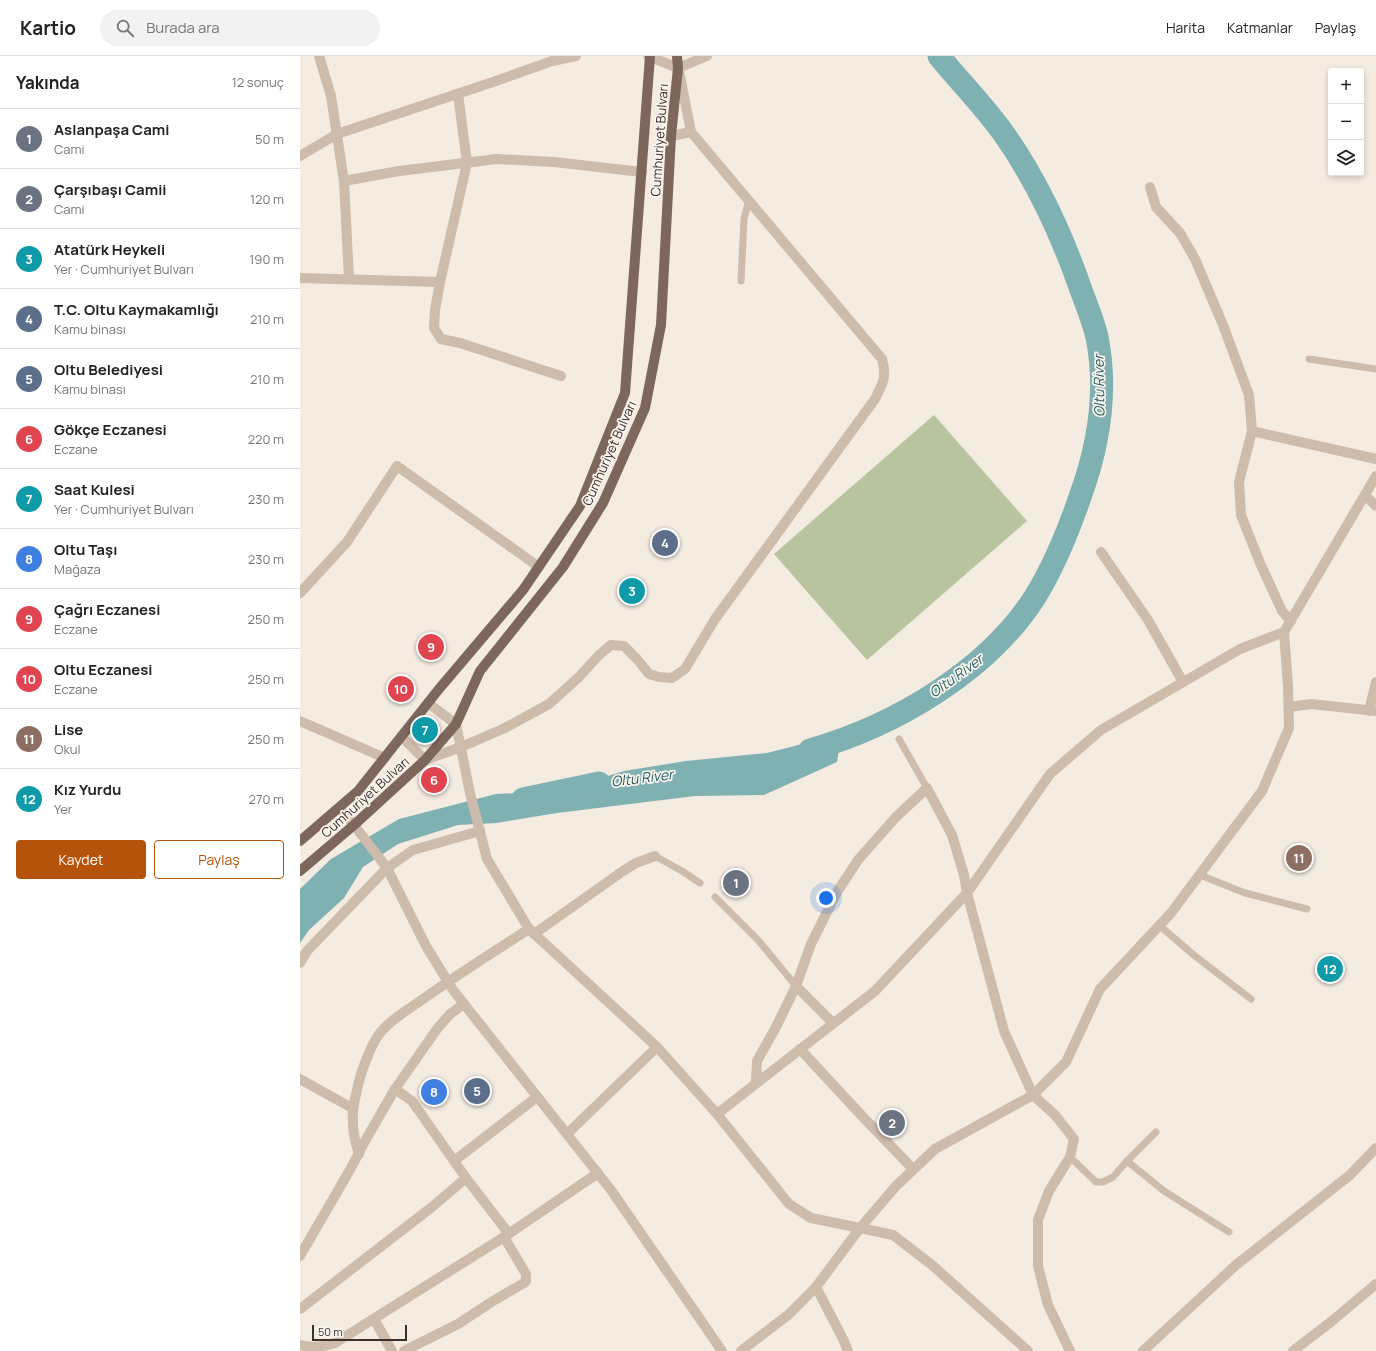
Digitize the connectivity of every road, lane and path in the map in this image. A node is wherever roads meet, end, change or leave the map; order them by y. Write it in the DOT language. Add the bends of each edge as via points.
graph roads {
  1 [pos="319,56"];
  2 [pos="576,56"];
  3 [pos="649,56"];
  4 [pos="677,56"];
  5 [pos="707,56"];
  6 [pos="678,68"];
  7 [pos="458,94"];
  8 [pos="691,132"];
  9 [pos="337,134"];
  10 [pos="671,136"];
  11 [pos="300,156"];
  12 [pos="467,163"];
  13 [pos="642,172"];
  14 [pos="344,181"];
  15 [pos="1150,187"];
  16 [pos="748,200"];
  17 [pos="300,278"];
  18 [pos="349,279"];
  19 [pos="741,280"];
  20 [pos="440,282"];
  21 [pos="1309,359"];
  22 [pos="1376,369"];
  23 [pos="561,376"];
  24 [pos="1252,431"];
  25 [pos="1376,459"];
  26 [pos="1376,476"];
  27 [pos="1365,495"];
  28 [pos="1376,506"];
  29 [pos="1101,552"];
  30 [pos="539,567"];
  31 [pos="300,594"];
  32 [pos="1291,620"];
  33 [pos="1284,632"];
  34 [pos="1183,682"];
  35 [pos="1376,682"];
  36 [pos="428,703"];
  37 [pos="1289,707"];
  38 [pos="1372,711"];
  39 [pos="300,721"];
  40 [pos="456,724"];
  41 [pos="402,736"];
  42 [pos="899,739"];
  43 [pos="461,747"];
  44 [pos="385,758"];
  45 [pos="425,760"];
  46 [pos="928,788"];
  47 [pos="339,808"];
  48 [pos="354,825"];
  49 [pos="480,831"];
  50 [pos="300,842"];
  51 [pos="655,856"];
  52 [pos="387,868"];
  53 [pos="300,871"];
  54 [pos="1200,875"];
  55 [pos="700,883"];
  56 [pos="967,893"];
  57 [pos="715,897"];
  58 [pos="1307,909"];
  59 [pos="1160,926"];
  60 [pos="531,931"];
  61 [pos="300,963"];
  62 [pos="448,982"];
  63 [pos="796,986"];
  64 [pos="1251,999"];
  65 [pos="464,1004"];
  66 [pos="833,1023"];
  67 [pos="657,1047"];
  68 [pos="800,1049"];
  69 [pos="300,1079"];
  70 [pos="756,1083"];
  71 [pos="395,1089"];
  72 [pos="1033,1095"];
  73 [pos="537,1097"];
  74 [pos="352,1108"];
  75 [pos="717,1114"];
  76 [pos="1156,1132"];
  77 [pos="567,1134"];
  78 [pos="1376,1148"];
  79 [pos="359,1154"];
  80 [pos="1070,1158"];
  81 [pos="454,1161"];
  82 [pos="1127,1161"];
  83 [pos="913,1169"];
  84 [pos="598,1173"];
  85 [pos="466,1178"];
  86 [pos="860,1228"];
  87 [pos="1229,1232"];
  88 [pos="507,1236"];
  89 [pos="300,1256"];
  90 [pos="1376,1284"];
  91 [pos="816,1287"];
  92 [pos="300,1309"];
  93 [pos="374,1319"];
  94 [pos="300,1345"];
  95 [pos="392,1351"];
  96 [pos="404,1351"];
  97 [pos="722,1351"];
  98 [pos="741,1351"];
  99 [pos="848,1351"];
  100 [pos="1028,1351"];
  101 [pos="1070,1351"];
  102 [pos="1143,1351"];
  103 [pos="1293,1351"];
  1 -- 9 [label="street" via="331,96"];
  2 -- 7 [label="street" via="552,61"];
  3 -- 6 [label="street"];
  3 -- 13 [label="main road, Cumhuriyet Bulvarı"];
  4 -- 6 [label="main road, Cumhuriyet Bulvarı"];
  5 -- 6 [label="street"];
  6 -- 8 [label="street"];
  6 -- 10 [label="main road, Cumhuriyet Bulvarı"];
  7 -- 9 [label="street"];
  7 -- 12 [label="street"];
  8 -- 10 [label="street"];
  8 -- 16 [label="street"];
  9 -- 11 [label="street"];
  9 -- 14 [label="street"];
  10 -- 40 [label="main road, Cumhuriyet Bulvarı" via="661,325 645,408 603,503 563,568 480,671"];
  12 -- 13 [label="street" via="497,159 554,162"];
  12 -- 14 [label="street"];
  12 -- 20 [label="street"];
  13 -- 30 [label="main road, Cumhuriyet Bulvarı" via="625,393 580,506"];
  14 -- 18 [label="street"];
  15 -- 24 [label="street" via="1156,208 1180,233 1198,267 1223,325 1249,395"];
  16 -- 19 [label="lane" via="744,219"];
  16 -- 43 [label="street" via="882,359 885,371 883,384 875,399 715,619 685,668 672,678 649,674 624,646 611,645 549,704 505,728"];
  17 -- 18 [label="street"];
  18 -- 20 [label="street"];
  20 -- 23 [label="street" via="434,328 441,339"];
  21 -- 22 [label="lane"];
  24 -- 25 [label="street"];
  24 -- 32 [label="street" via="1239,482 1242,515 1282,611"];
  26 -- 27 [label="street"];
  27 -- 28 [label="street"];
  27 -- 32 [label="street"];
  29 -- 34 [label="street" via="1148,620"];
  30 -- 31 [label="street" via="396,466 347,542"];
  30 -- 36 [label="main road, Cumhuriyet Bulvarı" via="523,590"];
  32 -- 33 [label="street"];
  33 -- 34 [label="street" via="1240,649"];
  33 -- 37 [label="street"];
  34 -- 56 [label="street" via="1101,730 1050,774"];
  35 -- 38 [label="street"];
  36 -- 40 [label="street"];
  36 -- 41 [label="main road, Cumhuriyet Bulvarı"];
  37 -- 38 [label="street" via="1311,704"];
  37 -- 54 [label="street" via="1289,728 1262,792"];
  39 -- 44 [label="street"];
  40 -- 43 [label="street"];
  40 -- 45 [label="main road, Cumhuriyet Bulvarı"];
  41 -- 44 [label="main road, Cumhuriyet Bulvarı"];
  41 -- 45 [label="street"];
  42 -- 46 [label="lane"];
  43 -- 45 [label="street"];
  43 -- 49 [label="street"];
  44 -- 47 [label="main road, Cumhuriyet Bulvarı" via="358,791"];
  45 -- 48 [label="main road, Cumhuriyet Bulvarı"];
  46 -- 56 [label="street" via="952,835"];
  46 -- 63 [label="street" via="896,817 858,860 837,892 811,944"];
  47 -- 48 [label="street"];
  47 -- 50 [label="main road, Cumhuriyet Bulvarı"];
  48 -- 52 [label="street"];
  48 -- 53 [label="main road, Cumhuriyet Bulvarı"];
  49 -- 52 [label="street" via="413,850"];
  49 -- 60 [label="street" via="487,860"];
  51 -- 55 [label="lane"];
  51 -- 60 [label="street" via="622,871"];
  52 -- 61 [label="street" via="307,951"];
  52 -- 62 [label="street" via="426,946"];
  54 -- 58 [label="lane" via="1245,893"];
  54 -- 59 [label="street"];
  56 -- 66 [label="street" via="875,991"];
  56 -- 72 [label="street" via="1004,1030"];
  57 -- 63 [label="lane" via="758,940"];
  59 -- 64 [label="lane"];
  59 -- 72 [label="street" via="1100,989 1066,1062"];
  60 -- 62 [label="street"];
  60 -- 67 [label="street"];
  62 -- 65 [label="street"];
  62 -- 74 [label="street" via="379,1033 368,1054"];
  63 -- 66 [label="street"];
  63 -- 70 [label="street" via="757,1061"];
  65 -- 71 [label="street" via="450,1014 437,1029"];
  65 -- 73 [label="street"];
  66 -- 68 [label="street"];
  67 -- 75 [label="street"];
  67 -- 77 [label="street"];
  68 -- 70 [label="street"];
  68 -- 83 [label="street"];
  69 -- 74 [label="street"];
  70 -- 75 [label="street"];
  71 -- 79 [label="street"];
  71 -- 81 [label="street" via="412,1101"];
  72 -- 80 [label="street" via="1055,1115 1074,1139"];
  72 -- 83 [label="street" via="935,1149"];
  73 -- 77 [label="street"];
  73 -- 81 [label="street"];
  74 -- 79 [label="street" via="353,1132"];
  75 -- 86 [label="street" via="789,1204 811,1218"];
  76 -- 82 [label="lane"];
  77 -- 84 [label="street"];
  78 -- 102 [label="street" via="1350,1175 1236,1265"];
  79 -- 89 [label="street"];
  80 -- 82 [label="lane" via="1096,1182 1113,1177"];
  80 -- 101 [label="street" via="1049,1191 1038,1220 1038,1266 1048,1305"];
  81 -- 85 [label="street"];
  82 -- 87 [label="lane" via="1164,1191"];
  83 -- 86 [label="street"];
  84 -- 88 [label="street"];
  84 -- 97 [label="street"];
  85 -- 88 [label="street"];
  85 -- 92 [label="street"];
  86 -- 91 [label="street"];
  86 -- 100 [label="street" via="893,1235 932,1264"];
  88 -- 93 [label="street"];
  88 -- 96 [label="street" via="526,1274 526,1281 458,1324"];
  90 -- 103 [label="street"];
  91 -- 98 [label="street" via="788,1315"];
  91 -- 99 [label="street"];
  93 -- 94 [label="street" via="328,1346"];
  93 -- 95 [label="street"];
}
